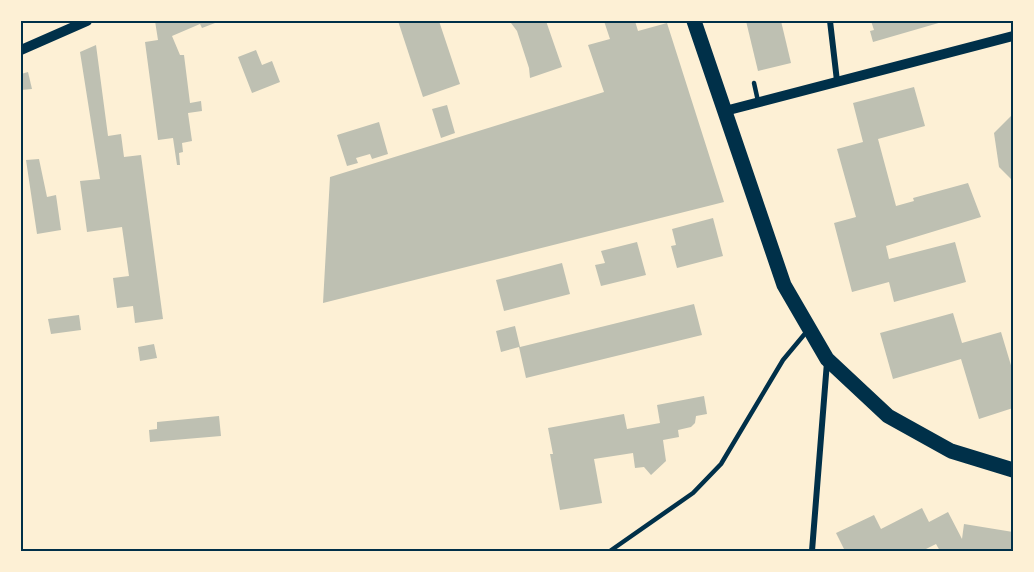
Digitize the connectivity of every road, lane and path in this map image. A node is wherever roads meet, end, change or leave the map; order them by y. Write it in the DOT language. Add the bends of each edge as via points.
graph roads {
  1 [pos="87,21"];
  2 [pos="694,21"];
  3 [pos="830,21"];
  4 [pos="1013,36"];
  5 [pos="21,50"];
  6 [pos="837,81"];
  7 [pos="753,83"];
  8 [pos="758,102"];
  9 [pos="725,111"];
  10 [pos="810,328"];
  11 [pos="827,358"];
  12 [pos="1013,470"];
  13 [pos="610,551"];
  14 [pos="812,551"];
  1 -- 5 [label="street"];
  2 -- 9 [label="main road"];
  3 -- 6 [label="street"];
  4 -- 6 [label="street"];
  6 -- 8 [label="street"];
  7 -- 8 [label="lane"];
  8 -- 9 [label="street"];
  9 -- 10 [label="main road" via="784,285"];
  10 -- 11 [label="main road"];
  10 -- 13 [label="lane" via="783,360 722,464 693,493"];
  11 -- 12 [label="main road" via="888,416 951,452"];
  11 -- 14 [label="street"];
}
